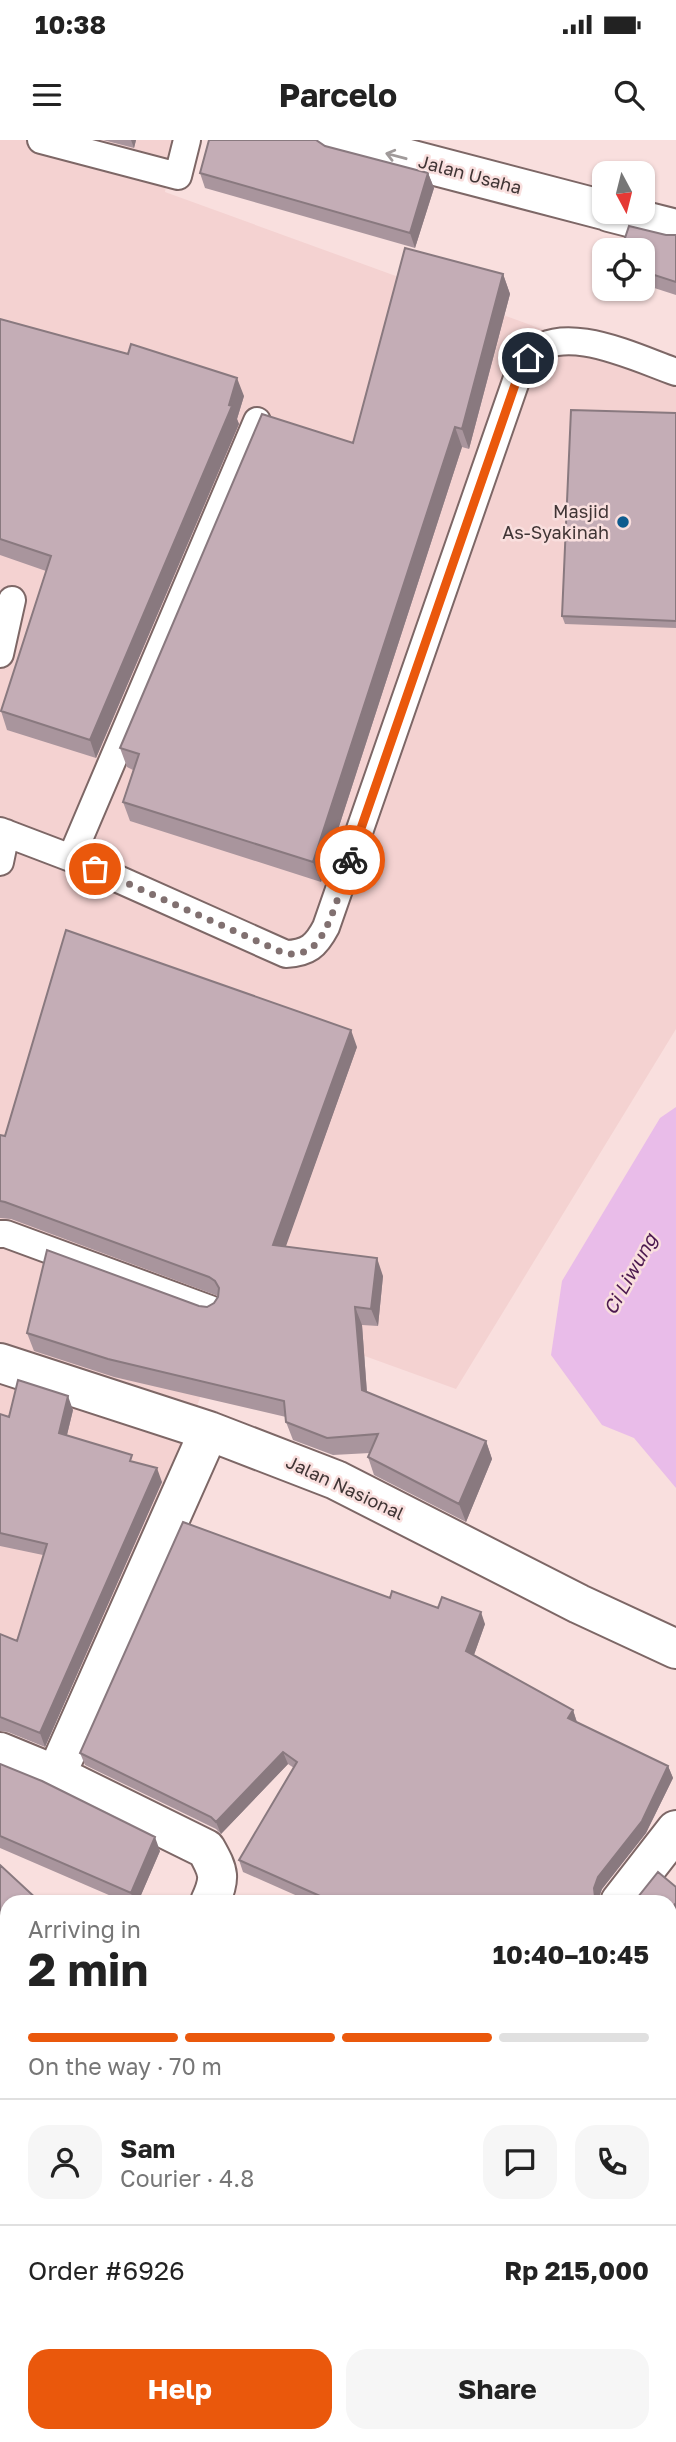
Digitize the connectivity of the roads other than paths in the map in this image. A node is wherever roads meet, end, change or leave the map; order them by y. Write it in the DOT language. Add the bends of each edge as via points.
graph roads {
  1 [pos="41,140"];
  2 [pos="187,140"];
  3 [pos="336,140"];
  4 [pos="592,207"];
  5 [pos="655,224"];
  6 [pos="676,229"];
  7 [pos="676,372"];
  8 [pos="257,421"];
  9 [pos="12,600"];
  10 [pos="0,654"];
  11 [pos="3,832"];
  12 [pos="71,858"];
  13 [pos="0,863"];
  14 [pos="0,1234"];
  15 [pos="210,1309"];
  16 [pos="0,1363"];
  17 [pos="209,1431"];
  18 [pos="676,1649"];
  19 [pos="0,1752"];
  20 [pos="56,1775"];
  21 [pos="676,1830"];
  22 [pos="213,1895"];
  23 [pos="625,1895"];
  1 -- 2 [label="lane" via="178,176"];
  4 -- 3 [label="street, Jalan Usaha, one-way"];
  5 -- 6 [label="street"];
  7 -- 12 [label="lane" via="584,341 544,345 528,358 326,928 310,950 286,954"];
  8 -- 12 [label="lane"];
  9 -- 10 [label="lane"];
  11 -- 12 [label="lane"];
  11 -- 13 [label="lane"];
  14 -- 15 [label="lane"];
  16 -- 17 [label="street, Jalan Nasional"];
  17 -- 18 [label="street, Jalan Nasional" via="336,1480"];
  17 -- 20 [label="street"];
  19 -- 20 [label="street"];
  20 -- 22 [label="street" via="206,1849 219,1882"];
  21 -- 23 [label="street"];
}
